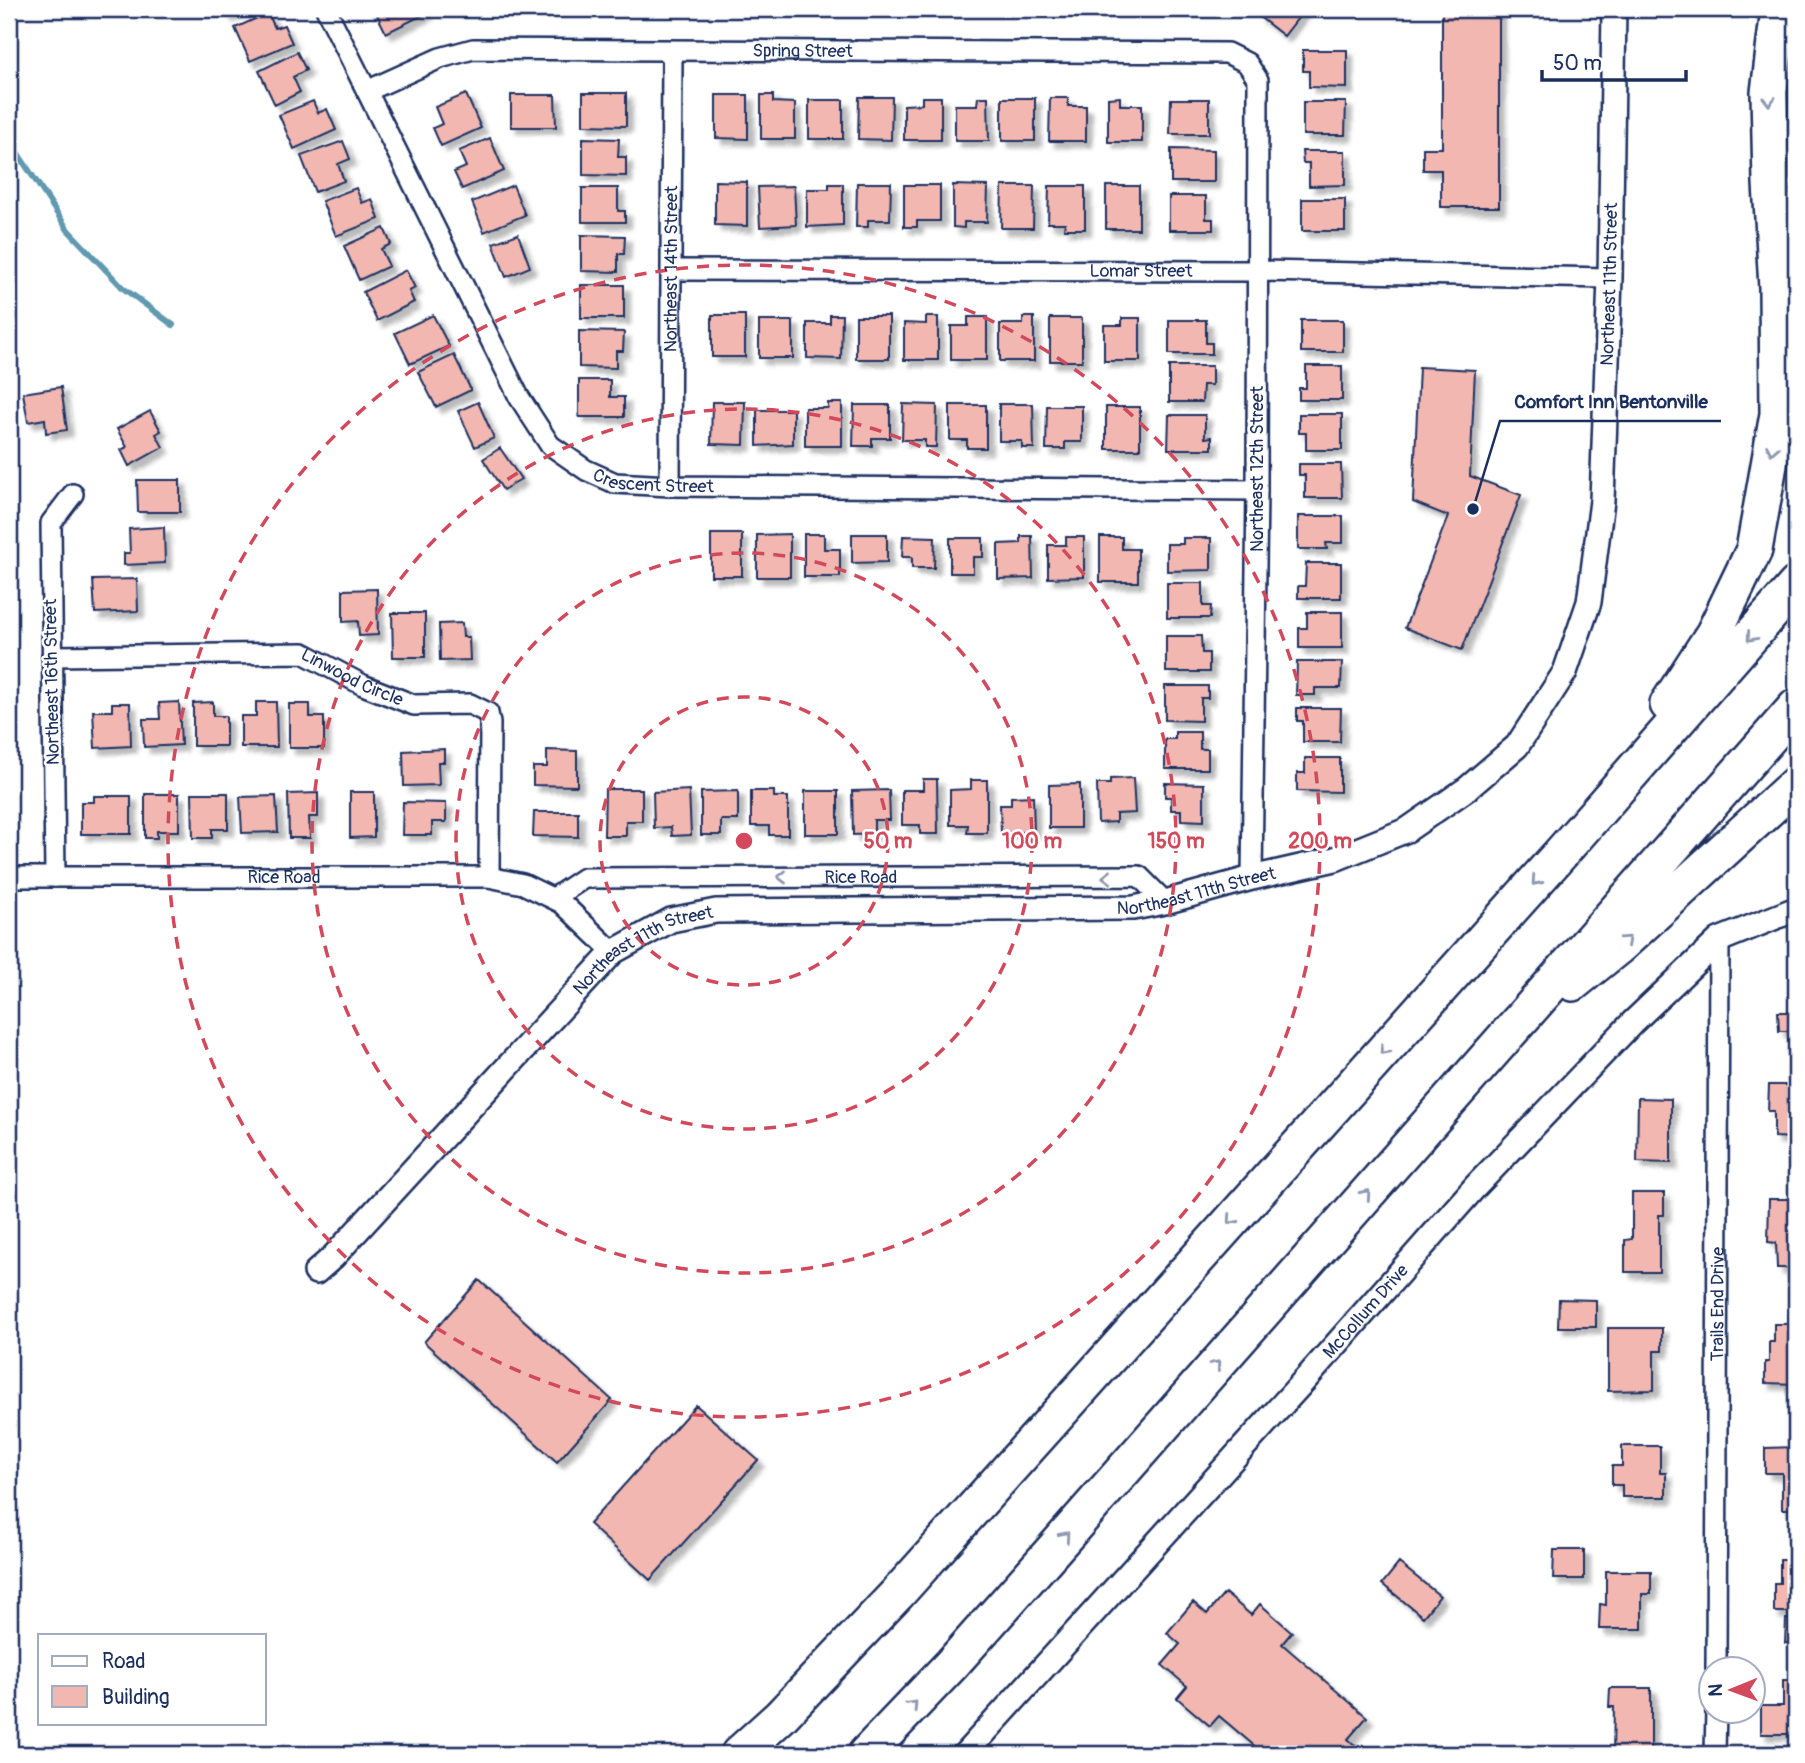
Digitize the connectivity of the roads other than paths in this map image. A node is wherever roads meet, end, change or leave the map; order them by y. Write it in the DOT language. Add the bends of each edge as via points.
graph roads {
  1 [pos="326,9"];
  2 [pos="1614,9"];
  3 [pos="1779,9"];
  4 [pos="672,51"];
  5 [pos="1247,63"];
  6 [pos="367,91"];
  7 [pos="672,270"];
  8 [pos="1257,271"];
  9 [pos="1610,278"];
  10 [pos="670,486"];
  11 [pos="1257,490"];
  12 [pos="73,494"];
  13 [pos="1796,585"];
  14 [pos="52,656"];
  15 [pos="1796,707"];
  16 [pos="1796,784"];
  17 [pos="1562,852"];
  18 [pos="9,877"];
  19 [pos="54,877"];
  20 [pos="489,877"];
  21 [pos="1252,878"];
  22 [pos="554,898"];
  23 [pos="1165,902"];
  24 [pos="1796,909"];
  25 [pos="1719,940"];
  26 [pos="612,952"];
  27 [pos="1497,1044"];
  28 [pos="316,1272"];
  29 [pos="1716,1654"];
  30 [pos="1716,1724"];
  31 [pos="739,1754"];
  32 [pos="866,1754"];
  33 [pos="965,1754"];
  34 [pos="1715,1754"];
  1 -- 6 [label="street, Crescent Street"];
  2 -- 9 [label="street, Northeast 11th Street"];
  3 -- 17 [label="highway, one-way" via="1769,92 1778,414 1754,550 1714,633 1643,743"];
  4 -- 5 [label="street, Spring Street" via="1227,53"];
  4 -- 6 [label="street, Spring Street" via="473,49 440,58"];
  4 -- 7 [label="street, Northeast 14th Street"];
  5 -- 8 [label="street, Northeast 12th Street" via="1258,80"];
  6 -- 10 [label="street, Crescent Street" via="519,397 550,445 615,483"];
  7 -- 8 [label="street, Lomar Street"];
  7 -- 10 [label="street, Northeast 14th Street"];
  8 -- 9 [label="street, Lomar Street"];
  8 -- 11 [label="street, Northeast 12th Street"];
  9 -- 21 [label="street, Northeast 11th Street" via="1602,501 1589,602 1565,672 1517,746 1408,830 1335,859"];
  10 -- 11 [label="street, Crescent Street"];
  11 -- 21 [label="street, Northeast 12th Street"];
  12 -- 14 [label="street, Northeast 16th Street" via="51,523"];
  13 -- 17 [label="highway, one-way"];
  14 -- 19 [label="street, Northeast 16th Street"];
  14 -- 20 [label="street, Linwood Circle" via="303,653 363,685 414,705 470,704 488,713"];
  15 -- 27 [label="highway"];
  27 -- 16 [label="highway, one-way" via="1619,946"];
  17 -- 31 [label="highway, one-way" via="906,1584"];
  18 -- 19 [label="street, Rice Road"];
  19 -- 20 [label="street, Rice Road"];
  20 -- 22 [label="street, Rice Road" via="523,884"];
  21 -- 23 [label="street, Northeast 11th Street"];
  23 -- 22 [label="street, Rice Road, one-way" via="1139,876 584,878"];
  22 -- 26 [label="street, Rice Road"];
  23 -- 26 [label="street, Northeast 11th Street" via="1133,908 716,911 671,920"];
  24 -- 25 [label="street, McCollum Drive"];
  25 -- 29 [label="street, Trails End Drive"];
  25 -- 33 [label="street, McCollum Drive" via="1633,1022 1475,1187"];
  26 -- 28 [label="street, Northeast 11th Street"];
  32 -- 27 [label="highway, one-way" via="951,1665"];
  30 -- 34 [label="street"];
}
